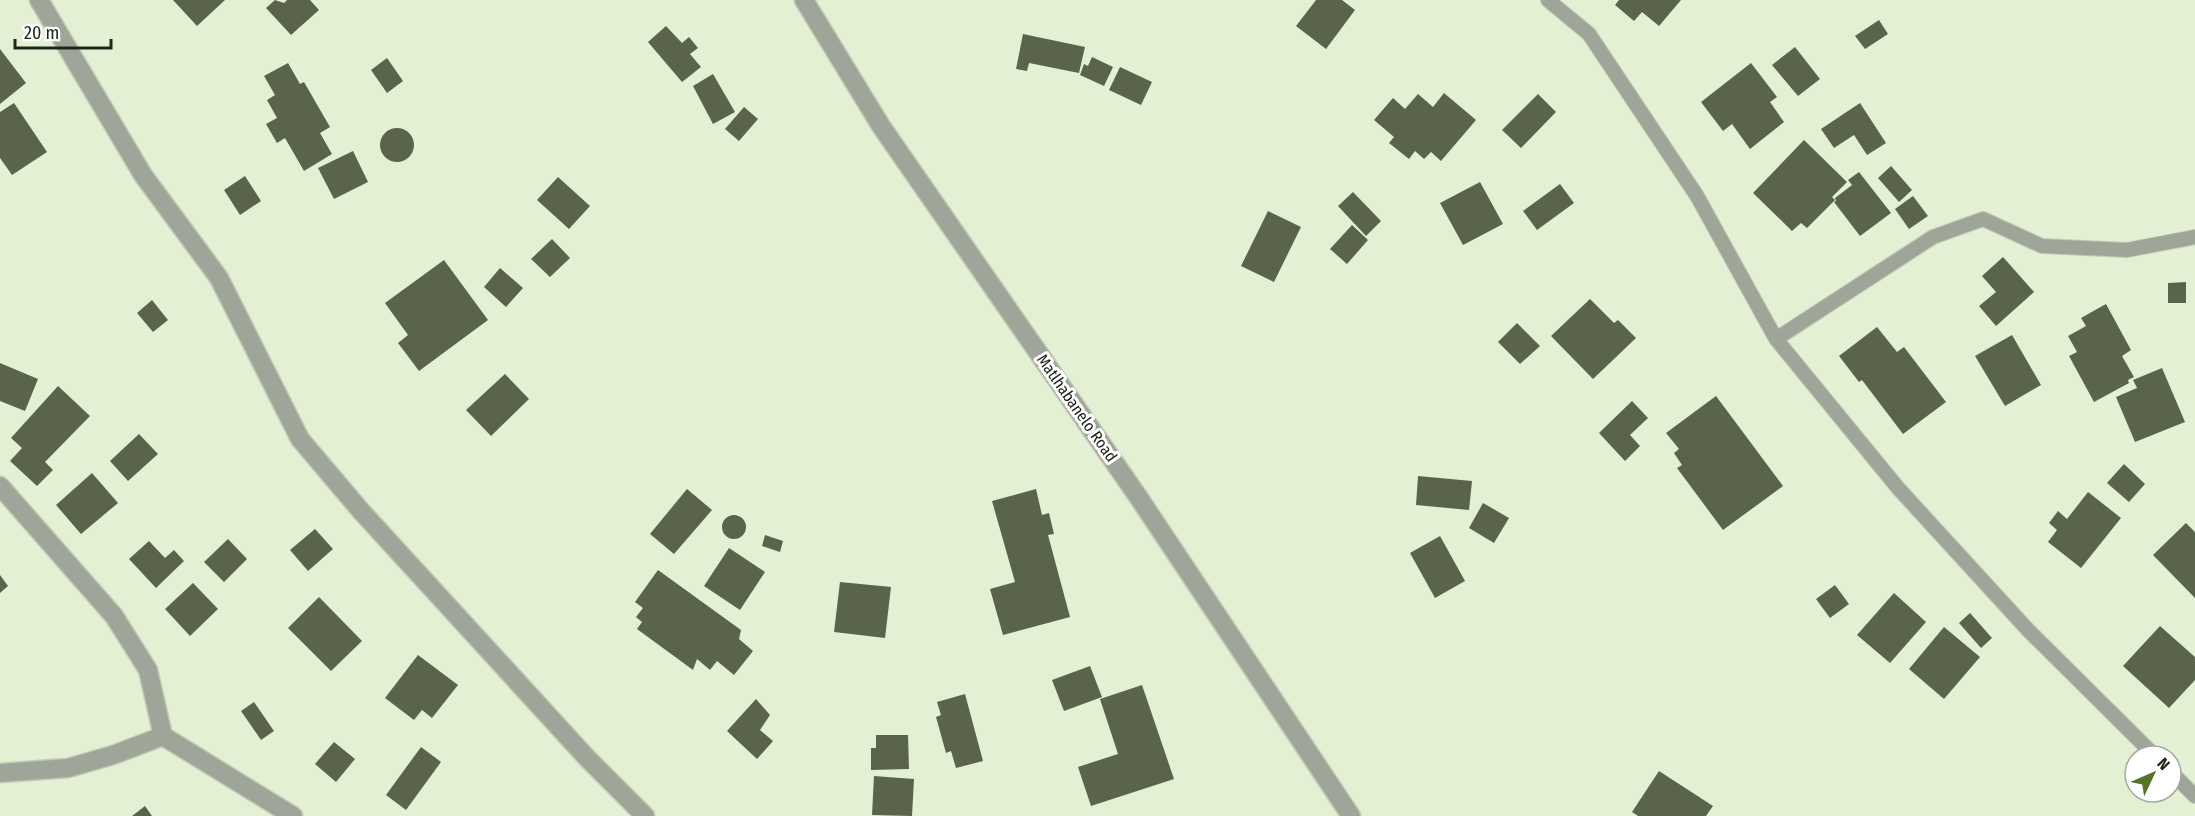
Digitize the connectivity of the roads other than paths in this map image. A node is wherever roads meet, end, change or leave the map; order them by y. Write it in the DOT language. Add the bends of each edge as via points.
graph roads {
  1 [pos="39,0"];
  2 [pos="804,0"];
  3 [pos="1548,0"];
  4 [pos="2195,237"];
  5 [pos="1776,339"];
  6 [pos="0,486"];
  7 [pos="163,736"];
  8 [pos="2143,744"];
  9 [pos="0,773"];
  10 [pos="2183,784"];
  11 [pos="2195,796"];
  12 [pos="293,816"];
  13 [pos="645,816"];
  14 [pos="1351,816"];
  1 -- 13 [label="street" via="143,175 219,278 300,439 384,537"];
  2 -- 14 [label="street, Matlhabanelo Road" via="881,126 1139,498"];
  3 -- 5 [label="lane" via="1589,34 1697,196"];
  4 -- 5 [label="lane" via="2127,250 2042,246 1983,219 1933,237"];
  5 -- 8 [label="lane" via="1898,488 2028,630"];
  6 -- 7 [label="street" via="114,616 148,670"];
  7 -- 9 [label="street" via="68,768"];
  7 -- 12 [label="street"];
  10 -- 11 [label="lane"];
}
